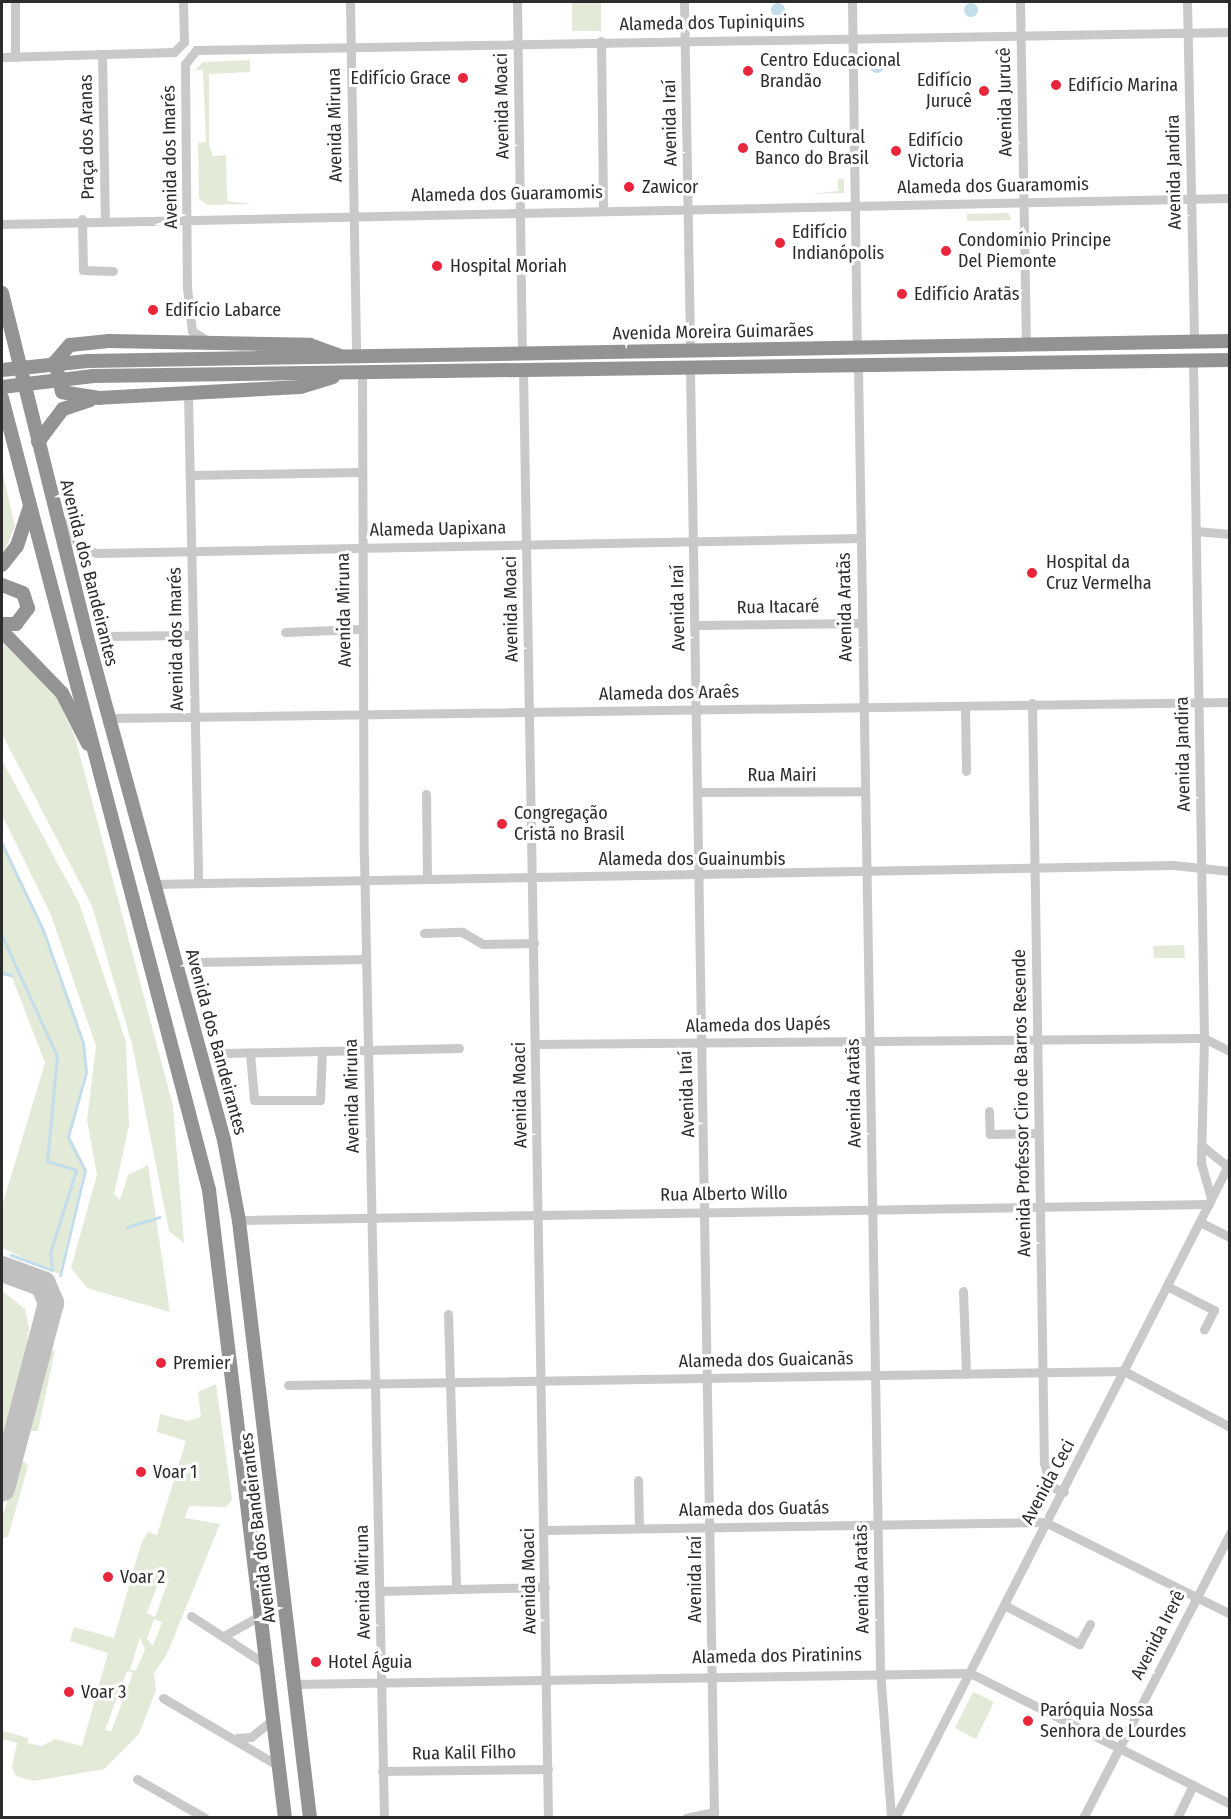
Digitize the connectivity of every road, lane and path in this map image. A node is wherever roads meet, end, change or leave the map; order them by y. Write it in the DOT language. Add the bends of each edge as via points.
graph roads {
  1 [pos="15,2"];
  2 [pos="183,2"];
  3 [pos="350,2"];
  4 [pos="517,2"];
  5 [pos="684,2"];
  6 [pos="852,2"];
  7 [pos="1020,2"];
  8 [pos="1187,2"];
  9 [pos="1230,32"];
  10 [pos="1187,33"];
  11 [pos="1021,36"];
  12 [pos="853,38"];
  13 [pos="685,40"];
  14 [pos="601,41"];
  15 [pos="184,42"];
  16 [pos="518,43"];
  17 [pos="350,46"];
  18 [pos="196,50"];
  19 [pos="174,52"];
  20 [pos="102,54"];
  21 [pos="2,57"];
  22 [pos="15,57"];
  23 [pos="185,64"];
  24 [pos="1230,198"];
  25 [pos="1192,199"];
  26 [pos="1023,202"];
  27 [pos="856,204"];
  28 [pos="688,207"];
  29 [pos="603,208"];
  30 [pos="520,210"];
  31 [pos="354,214"];
  32 [pos="187,217"];
  33 [pos="82,219"];
  34 [pos="105,219"];
  35 [pos="2,224"];
  36 [pos="113,272"];
  37 [pos="2,293"];
  38 [pos="1230,341"];
  39 [pos="1194,342"];
  40 [pos="213,345"];
  41 [pos="1026,345"];
  42 [pos="857,348"];
  43 [pos="690,351"];
  44 [pos="522,354"];
  45 [pos="342,357"];
  46 [pos="356,357"];
  47 [pos="1230,360"];
  48 [pos="1193,362"];
  49 [pos="858,367"];
  50 [pos="690,369"];
  51 [pos="2,370"];
  52 [pos="523,371"];
  53 [pos="337,374"];
  54 [pos="362,374"];
  55 [pos="2,387"];
  56 [pos="188,394"];
  57 [pos="2,398"];
  58 [pos="99,398"];
  59 [pos="38,442"];
  60 [pos="360,472"];
  61 [pos="190,475"];
  62 [pos="50,494"];
  63 [pos="30,504"];
  64 [pos="1196,531"];
  65 [pos="1230,534"];
  66 [pos="860,538"];
  67 [pos="693,542"];
  68 [pos="526,544"];
  69 [pos="360,547"];
  70 [pos="191,549"];
  71 [pos="2,565"];
  72 [pos="2,585"];
  73 [pos="862,623"];
  74 [pos="2,624"];
  75 [pos="696,625"];
  76 [pos="361,630"];
  77 [pos="2,631"];
  78 [pos="285,632"];
  79 [pos="192,635"];
  80 [pos="105,636"];
  81 [pos="1198,701"];
  82 [pos="1230,702"];
  83 [pos="1032,703"];
  84 [pos="965,706"];
  85 [pos="863,708"];
  86 [pos="698,709"];
  87 [pos="530,712"];
  88 [pos="362,716"];
  89 [pos="108,718"];
  90 [pos="194,718"];
  91 [pos="95,752"];
  92 [pos="966,771"];
  93 [pos="865,791"];
  94 [pos="698,792"];
  95 [pos="426,794"];
  96 [pos="1202,866"];
  97 [pos="1036,871"];
  98 [pos="1230,871"];
  99 [pos="867,874"];
  100 [pos="699,876"];
  101 [pos="533,877"];
  102 [pos="428,879"];
  103 [pos="364,882"];
  104 [pos="198,883"];
  105 [pos="155,885"];
  106 [pos="424,933"];
  107 [pos="534,943"];
  108 [pos="366,959"];
  109 [pos="193,962"];
  110 [pos="1037,1038"];
  111 [pos="1204,1038"];
  112 [pos="870,1040"];
  113 [pos="702,1042"];
  114 [pos="535,1044"];
  115 [pos="459,1048"];
  116 [pos="368,1050"];
  117 [pos="1230,1051"];
  118 [pos="322,1052"];
  119 [pos="224,1053"];
  120 [pos="250,1053"];
  121 [pos="989,1111"];
  122 [pos="1038,1133"];
  123 [pos="1201,1145"];
  124 [pos="1228,1164"];
  125 [pos="1210,1201"];
  126 [pos="1040,1205"];
  127 [pos="873,1208"];
  128 [pos="706,1210"];
  129 [pos="539,1213"];
  130 [pos="370,1216"];
  131 [pos="239,1220"];
  132 [pos="1200,1222"];
  133 [pos="1230,1237"];
  134 [pos="1167,1286"];
  135 [pos="963,1291"];
  136 [pos="448,1314"];
  137 [pos="1204,1330"];
  138 [pos="1124,1371"];
  139 [pos="1042,1372"];
  140 [pos="966,1374"];
  141 [pos="876,1375"];
  142 [pos="708,1377"];
  143 [pos="543,1379"];
  144 [pos="376,1382"];
  145 [pos="450,1383"];
  146 [pos="288,1385"];
  147 [pos="1230,1427"];
  148 [pos="638,1480"];
  149 [pos="1064,1492"];
  150 [pos="1045,1522"];
  151 [pos="878,1524"];
  152 [pos="711,1526"];
  153 [pos="639,1528"];
  154 [pos="544,1530"];
  155 [pos="1230,1533"];
  156 [pos="545,1587"];
  157 [pos="456,1589"];
  158 [pos="380,1591"];
  159 [pos="1196,1597"];
  160 [pos="1004,1605"];
  161 [pos="1230,1614"];
  162 [pos="261,1615"];
  163 [pos="191,1616"];
  164 [pos="1090,1623"];
  165 [pos="224,1636"];
  166 [pos="267,1665"];
  167 [pos="880,1670"];
  168 [pos="970,1673"];
  169 [pos="712,1675"];
  170 [pos="547,1677"];
  171 [pos="380,1679"];
  172 [pos="294,1684"];
  173 [pos="162,1698"];
  174 [pos="273,1719"];
  175 [pos="228,1736"];
  176 [pos="1120,1746"];
  177 [pos="279,1766"];
  178 [pos="548,1769"];
  179 [pos="382,1772"];
  180 [pos="137,1779"];
  181 [pos="1193,1785"];
  182 [pos="1230,1804"];
  183 [pos="714,1815"];
  184 [pos="205,1818"];
  185 [pos="285,1818"];
  186 [pos="310,1818"];
  187 [pos="384,1818"];
  188 [pos="548,1818"];
  189 [pos="686,1818"];
  190 [pos="893,1818"];
  191 [pos="1083,1818"];
  192 [pos="1177,1818"];
  1 -- 22 [label="street"];
  2 -- 15 [label="street"];
  3 -- 17 [label="street, Avenida Miruna"];
  4 -- 16 [label="street, Avenida Moaci"];
  5 -- 13 [label="street, Avenida Iraí"];
  6 -- 12 [label="street"];
  7 -- 11 [label="street, Avenida Jurucê"];
  8 -- 10 [label="street, Avenida Jandira"];
  9 -- 10 [label="street, Alameda dos Tupiniquins"];
  10 -- 11 [label="street, Alameda dos Tupiniquins"];
  10 -- 25 [label="street, Avenida Jandira"];
  11 -- 12 [label="street, Alameda dos Tupiniquins"];
  11 -- 26 [label="street, Avenida Jurucê"];
  12 -- 13 [label="street, Alameda dos Tupiniquins"];
  12 -- 27 [label="street"];
  13 -- 14 [label="street, Alameda dos Tupiniquins"];
  13 -- 28 [label="street, Avenida Iraí"];
  14 -- 16 [label="street, Alameda dos Tupiniquins"];
  14 -- 29 [label="street"];
  15 -- 18 [label="street"];
  15 -- 19 [label="street"];
  16 -- 17 [label="street, Alameda dos Tupiniquins"];
  16 -- 30 [label="street, Avenida Moaci"];
  17 -- 18 [label="street, Alameda dos Tupiniquins"];
  17 -- 31 [label="street, Avenida Miruna"];
  18 -- 23 [label="street, Avenida dos Imarés"];
  19 -- 20 [label="street"];
  19 -- 23 [label="street, Avenida dos Imarés"];
  20 -- 22 [label="street"];
  20 -- 34 [label="street, Praça dos Aranas"];
  21 -- 22 [label="street"];
  23 -- 32 [label="street, Avenida dos Imarés"];
  24 -- 25 [label="street, Alameda dos Guaramomis"];
  25 -- 26 [label="street, Alameda dos Guaramomis"];
  25 -- 39 [label="street, Avenida Jandira"];
  26 -- 27 [label="street, Alameda dos Guaramomis"];
  26 -- 41 [label="street, Avenida Jurucê"];
  27 -- 28 [label="street, Alameda dos Guaramomis"];
  27 -- 42 [label="street"];
  28 -- 29 [label="street, Alameda dos Guaramomis"];
  28 -- 43 [label="street, Avenida Iraí"];
  29 -- 30 [label="street, Alameda dos Guaramomis"];
  30 -- 31 [label="street, Alameda dos Guaramomis"];
  30 -- 44 [label="street, Avenida Moaci"];
  31 -- 32 [label="street, Alameda dos Guaramomis"];
  31 -- 46 [label="street, Avenida Miruna"];
  32 -- 34 [label="street, Alameda dos Guaramomis"];
  32 -- 40 [label="street, Avenida dos Imarés" via="190,324 196,336"];
  33 -- 34 [label="street, Alameda dos Guaramomis"];
  33 -- 35 [label="street, Alameda dos Guaramomis"];
  33 -- 36 [label="street" via="83,270"];
  37 -- 59 [label="highway, Avenida dos Bandeirantes"];
  38 -- 39 [label="highway, Avenida Moreira Guimarães"];
  39 -- 41 [label="highway, Avenida Moreira Guimarães"];
  40 -- 45 [label="highway" via="310,345"];
  40 -- 58 [label="highway" via="109,341 63,348 55,362 60,390"];
  41 -- 42 [label="highway, Avenida Moreira Guimarães"];
  42 -- 43 [label="highway, Avenida Moreira Guimarães"];
  43 -- 44 [label="highway, Avenida Moreira Guimarães"];
  44 -- 46 [label="highway, Avenida Moreira Guimarães"];
  45 -- 46 [label="highway, Avenida Moreira Guimarães"];
  45 -- 51 [label="highway, Avenida Moreira Guimarães" via="197,359"];
  47 -- 48 [label="highway, Avenida Moreira Guimarães"];
  48 -- 49 [label="highway, Avenida Moreira Guimarães"];
  48 -- 64 [label="street, Avenida Jandira"];
  49 -- 50 [label="highway, Avenida Moreira Guimarães"];
  49 -- 66 [label="street, Avenida Aratãs"];
  50 -- 52 [label="highway, Avenida Moreira Guimarães"];
  50 -- 67 [label="street, Avenida Iraí"];
  52 -- 54 [label="highway, Avenida Moreira Guimarães"];
  52 -- 68 [label="street, Avenida Moaci"];
  53 -- 54 [label="highway, Avenida Moreira Guimarães"];
  53 -- 55 [label="highway, Avenida Moreira Guimarães" via="68,377"];
  53 -- 56 [label="highway" via="300,387"];
  54 -- 60 [label="street, Avenida Miruna"];
  56 -- 58 [label="highway"];
  56 -- 61 [label="street, Avenida dos Imarés"];
  57 -- 63 [label="highway, Avenida dos Bandeirantes"];
  58 -- 59 [label="highway" via="63,409"];
  59 -- 62 [label="highway, Avenida dos Bandeirantes"];
  60 -- 61 [label="street"];
  60 -- 69 [label="street, Avenida Miruna"];
  61 -- 70 [label="street, Avenida dos Imarés"];
  62 -- 70 [label="street, Alameda Uapixana" via="73,540 88,552"];
  62 -- 89 [label="highway, Avenida dos Bandeirantes"];
  63 -- 71 [label="highway" via="20,538"];
  63 -- 91 [label="highway, Avenida dos Bandeirantes"];
  64 -- 65 [label="street"];
  64 -- 81 [label="street, Avenida Jandira"];
  66 -- 67 [label="street, Alameda Uapixana"];
  66 -- 73 [label="street, Avenida Aratãs"];
  67 -- 68 [label="street, Alameda Uapixana"];
  67 -- 75 [label="street, Avenida Iraí"];
  68 -- 69 [label="street, Alameda Uapixana"];
  68 -- 87 [label="street, Avenida Moaci"];
  69 -- 70 [label="street, Alameda Uapixana"];
  69 -- 76 [label="street, Avenida Miruna"];
  70 -- 79 [label="street, Avenida dos Imarés"];
  72 -- 74 [label="highway" via="23,593 28,608 16,624"];
  73 -- 75 [label="street, Rua Itacaré"];
  73 -- 85 [label="street, Avenida Aratãs"];
  75 -- 86 [label="street, Avenida Iraí"];
  76 -- 78 [label="street"];
  76 -- 88 [label="street, Avenida Miruna"];
  77 -- 91 [label="highway" via="62,693"];
  79 -- 80 [label="street"];
  79 -- 90 [label="street, Avenida dos Imarés"];
  81 -- 82 [label="street, Alameda dos Araês"];
  81 -- 83 [label="street, Alameda dos Araês"];
  81 -- 96 [label="street, Avenida Jandira"];
  83 -- 84 [label="street, Alameda dos Araês"];
  83 -- 97 [label="street, Avenida Professor Ciro de Barros Resende"];
  84 -- 85 [label="street, Alameda dos Araês"];
  84 -- 92 [label="street"];
  85 -- 86 [label="street, Alameda dos Araês"];
  85 -- 93 [label="street, Avenida Aratãs"];
  86 -- 87 [label="street, Alameda dos Araês"];
  86 -- 94 [label="street, Avenida Iraí"];
  87 -- 88 [label="street, Alameda dos Araês"];
  87 -- 101 [label="street, Avenida Moaci"];
  88 -- 90 [label="street, Alameda dos Araês"];
  88 -- 103 [label="street, Avenida Miruna"];
  89 -- 90 [label="street, Alameda dos Araês"];
  89 -- 105 [label="highway, Avenida dos Bandeirantes"];
  90 -- 104 [label="street, Avenida dos Imarés"];
  91 -- 162 [label="highway, Avenida dos Bandeirantes" via="208,1190"];
  93 -- 94 [label="street, Rua Mairi"];
  93 -- 99 [label="street, Avenida Aratãs"];
  94 -- 100 [label="street, Avenida Iraí"];
  95 -- 102 [label="street"];
  96 -- 97 [label="street, Alameda dos Guainumbis"];
  96 -- 98 [label="street, Alameda dos Guainumbis"];
  96 -- 111 [label="street, Avenida Jandira"];
  97 -- 99 [label="street, Alameda dos Guainumbis"];
  97 -- 110 [label="street, Avenida Professor Ciro de Barros Resende"];
  99 -- 100 [label="street, Alameda dos Guainumbis"];
  99 -- 112 [label="street, Avenida Aratãs"];
  100 -- 101 [label="street, Alameda dos Guainumbis"];
  100 -- 113 [label="street, Avenida Iraí"];
  101 -- 102 [label="street, Alameda dos Guainumbis"];
  101 -- 107 [label="street, Avenida Moaci"];
  102 -- 103 [label="street, Alameda dos Guainumbis"];
  103 -- 104 [label="street, Alameda dos Guainumbis"];
  103 -- 108 [label="street, Avenida Miruna"];
  104 -- 105 [label="street, Alameda dos Guainumbis"];
  105 -- 131 [label="highway, Avenida dos Bandeirantes" via="224,1140"];
  106 -- 107 [label="street" via="462,932 483,944"];
  107 -- 114 [label="street, Avenida Moaci"];
  108 -- 109 [label="street"];
  108 -- 116 [label="street, Avenida Miruna"];
  110 -- 111 [label="street, Alameda dos Uapés"];
  110 -- 112 [label="street, Alameda dos Uapés"];
  110 -- 122 [label="street, Avenida Professor Ciro de Barros Resende"];
  111 -- 117 [label="street, Alameda dos Uapés"];
  111 -- 123 [label="street, Avenida Jandira"];
  112 -- 113 [label="street, Alameda dos Uapés"];
  112 -- 127 [label="street, Avenida Aratãs"];
  113 -- 114 [label="street, Alameda dos Uapés"];
  113 -- 128 [label="street, Avenida Iraí"];
  114 -- 129 [label="street, Avenida Moaci"];
  115 -- 116 [label="street"];
  116 -- 118 [label="street"];
  116 -- 130 [label="street, Avenida Miruna"];
  118 -- 120 [label="street"];
  118 -- 120 [label="street" via="320,1100 254,1100"];
  119 -- 120 [label="street"];
  121 -- 122 [label="street" via="990,1134"];
  122 -- 126 [label="street, Avenida Professor Ciro de Barros Resende"];
  123 -- 124 [label="street"];
  123 -- 125 [label="street, Avenida Jandira" via="1202,1175"];
  124 -- 125 [label="street, Avenida Ceci"];
  125 -- 126 [label="street, Rua Alberto Willo"];
  125 -- 132 [label="street, Avenida Ceci"];
  126 -- 127 [label="street, Rua Alberto Willo"];
  126 -- 139 [label="street, Avenida Professor Ciro de Barros Resende"];
  127 -- 128 [label="street, Rua Alberto Willo"];
  127 -- 141 [label="street, Avenida Aratãs"];
  128 -- 129 [label="street, Rua Alberto Willo"];
  128 -- 142 [label="street, Avenida Iraí"];
  129 -- 130 [label="street, Rua Alberto Willo"];
  129 -- 143 [label="street, Avenida Moaci"];
  130 -- 131 [label="street, Rua Alberto Willo"];
  130 -- 144 [label="street, Avenida Miruna"];
  131 -- 172 [label="highway, Avenida dos Bandeirantes"];
  132 -- 133 [label="street"];
  132 -- 134 [label="street, Avenida Ceci"];
  134 -- 137 [label="street" via="1214,1310"];
  134 -- 138 [label="street, Avenida Ceci"];
  135 -- 140 [label="street"];
  136 -- 145 [label="street"];
  138 -- 139 [label="street, Alameda dos Guaicanãs"];
  138 -- 147 [label="street, Alameda dos Guaicanãs"];
  138 -- 149 [label="street, Avenida Ceci"];
  139 -- 140 [label="street, Alameda dos Guaicanãs"];
  139 -- 149 [label="street, Avenida Professor Ciro de Barros Resende" via="1047,1480"];
  140 -- 141 [label="street, Alameda dos Guaicanãs"];
  141 -- 142 [label="street, Alameda dos Guaicanãs"];
  141 -- 151 [label="street, Avenida Aratãs"];
  142 -- 143 [label="street, Alameda dos Guaicanãs"];
  142 -- 152 [label="street, Avenida Iraí"];
  143 -- 145 [label="street, Alameda dos Guaicanãs"];
  143 -- 154 [label="street, Avenida Moaci"];
  144 -- 145 [label="street, Alameda dos Guaicanãs"];
  144 -- 146 [label="street, Alameda dos Guaicanãs"];
  144 -- 158 [label="street, Avenida Miruna"];
  145 -- 157 [label="street"];
  148 -- 153 [label="street"];
  149 -- 150 [label="street, Avenida Ceci"];
  150 -- 151 [label="street, Alameda dos Guatás"];
  150 -- 159 [label="street, Alameda dos Guatás"];
  150 -- 160 [label="street, Avenida Ceci"];
  151 -- 152 [label="street, Alameda dos Guatás"];
  151 -- 167 [label="street, Avenida Aratãs"];
  152 -- 153 [label="street, Alameda dos Guatás"];
  152 -- 169 [label="street, Avenida Iraí"];
  153 -- 154 [label="street, Alameda dos Guatás"];
  154 -- 156 [label="street, Avenida Moaci"];
  155 -- 159 [label="street, Avenida Irerê"];
  156 -- 157 [label="street"];
  156 -- 170 [label="street, Avenida Moaci"];
  157 -- 158 [label="street"];
  158 -- 171 [label="street, Avenida Miruna"];
  159 -- 161 [label="street, Alameda dos Guatás"];
  159 -- 176 [label="street, Avenida Irerê"];
  160 -- 164 [label="street" via="1079,1644"];
  160 -- 168 [label="street, Avenida Ceci"];
  162 -- 165 [label="street"];
  162 -- 166 [label="highway, Avenida dos Bandeirantes"];
  163 -- 165 [label="street"];
  165 -- 166 [label="street"];
  166 -- 174 [label="highway, Avenida dos Bandeirantes"];
  167 -- 168 [label="street, Alameda dos Piratinins"];
  167 -- 169 [label="street, Alameda dos Piratinins"];
  167 -- 190 [label="street, Avenida Aratãs"];
  168 -- 176 [label="street, Alameda dos Piratinins"];
  168 -- 190 [label="street, Avenida Ceci"];
  169 -- 170 [label="street, Alameda dos Piratinins"];
  169 -- 183 [label="street, Avenida Iraí"];
  170 -- 171 [label="street, Alameda dos Piratinins"];
  170 -- 178 [label="street, Avenida Moaci"];
  171 -- 172 [label="street, Alameda dos Piratinins"];
  171 -- 179 [label="street, Avenida Miruna"];
  172 -- 186 [label="highway, Avenida dos Bandeirantes"];
  173 -- 175 [label="street"];
  174 -- 175 [label="street" via="251,1737"];
  174 -- 177 [label="highway, Avenida dos Bandeirantes"];
  175 -- 177 [label="street"];
  176 -- 181 [label="street, Alameda dos Piratinins"];
  176 -- 191 [label="street, Avenida Irerê"];
  177 -- 185 [label="highway, Avenida dos Bandeirantes"];
  178 -- 179 [label="street, Rua Kalil Filho"];
  178 -- 188 [label="street, Avenida Moaci"];
  179 -- 187 [label="street, Avenida Miruna"];
  180 -- 184 [label="street"];
  181 -- 182 [label="street, Alameda dos Piratinins"];
  181 -- 192 [label="street"];
  183 -- 189 [label="street"];
}
